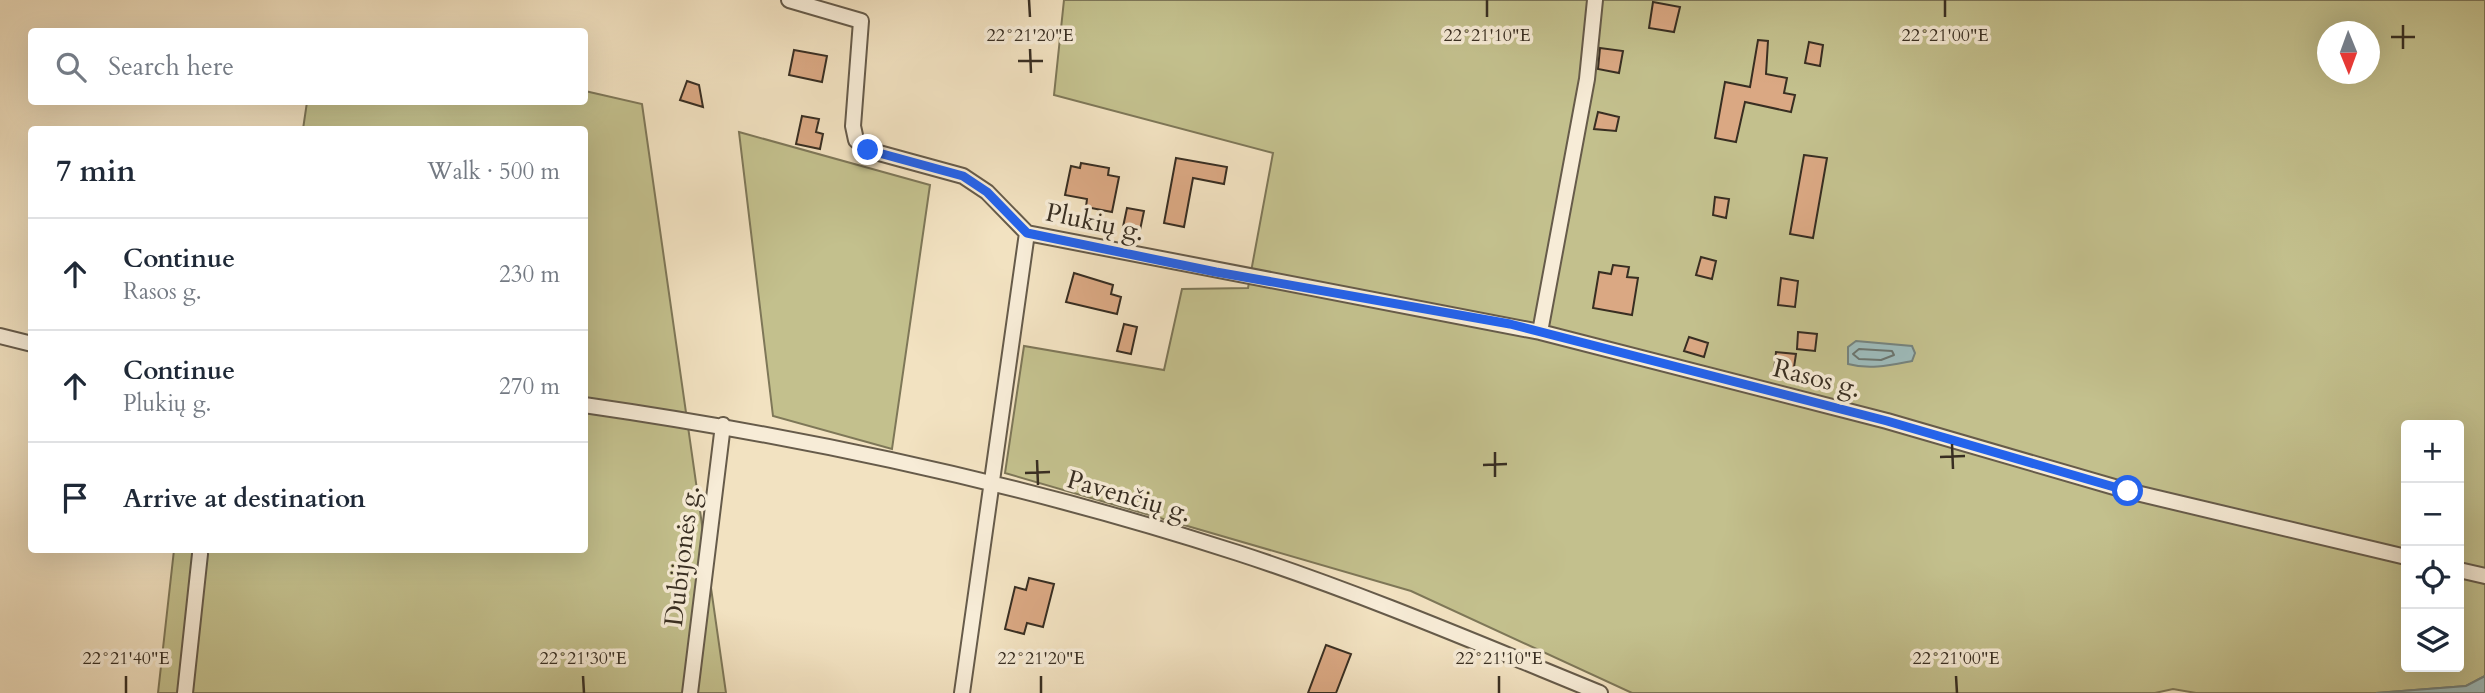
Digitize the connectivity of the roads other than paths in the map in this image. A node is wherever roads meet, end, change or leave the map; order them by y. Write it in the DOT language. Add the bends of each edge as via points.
graph roads {
  1 [pos="789,0"];
  2 [pos="1595,0"];
  3 [pos="1027,233"];
  4 [pos="1540,332"];
  5 [pos="0,336"];
  6 [pos="28,343"];
  7 [pos="588,406"];
  8 [pos="723,425"];
  9 [pos="990,482"];
  10 [pos="200,554"];
  11 [pos="2401,556"];
  12 [pos="2464,571"];
  13 [pos="2485,576"];
  14 [pos="185,693"];
  15 [pos="690,693"];
  16 [pos="962,693"];
  17 [pos="1600,693"];
  1 -- 3 [label="street, Plukių g." via="861,22 853,126 856,140 868,150 963,176 987,192"];
  2 -- 4 [label="street" via="1585,92"];
  3 -- 4 [label="street, Plukių g."];
  3 -- 9 [label="street"];
  4 -- 11 [label="street, Rasos g." via="1887,421 2128,491"];
  5 -- 6 [label="street"];
  7 -- 8 [label="street, Pavenčių g."];
  8 -- 9 [label="street, Pavenčių g."];
  8 -- 15 [label="street, Dubijonės g."];
  9 -- 16 [label="street"];
  9 -- 17 [label="street, Pavenčių g." via="1237,552 1360,596"];
  10 -- 14 [label="street"];
  12 -- 13 [label="street"];
}
